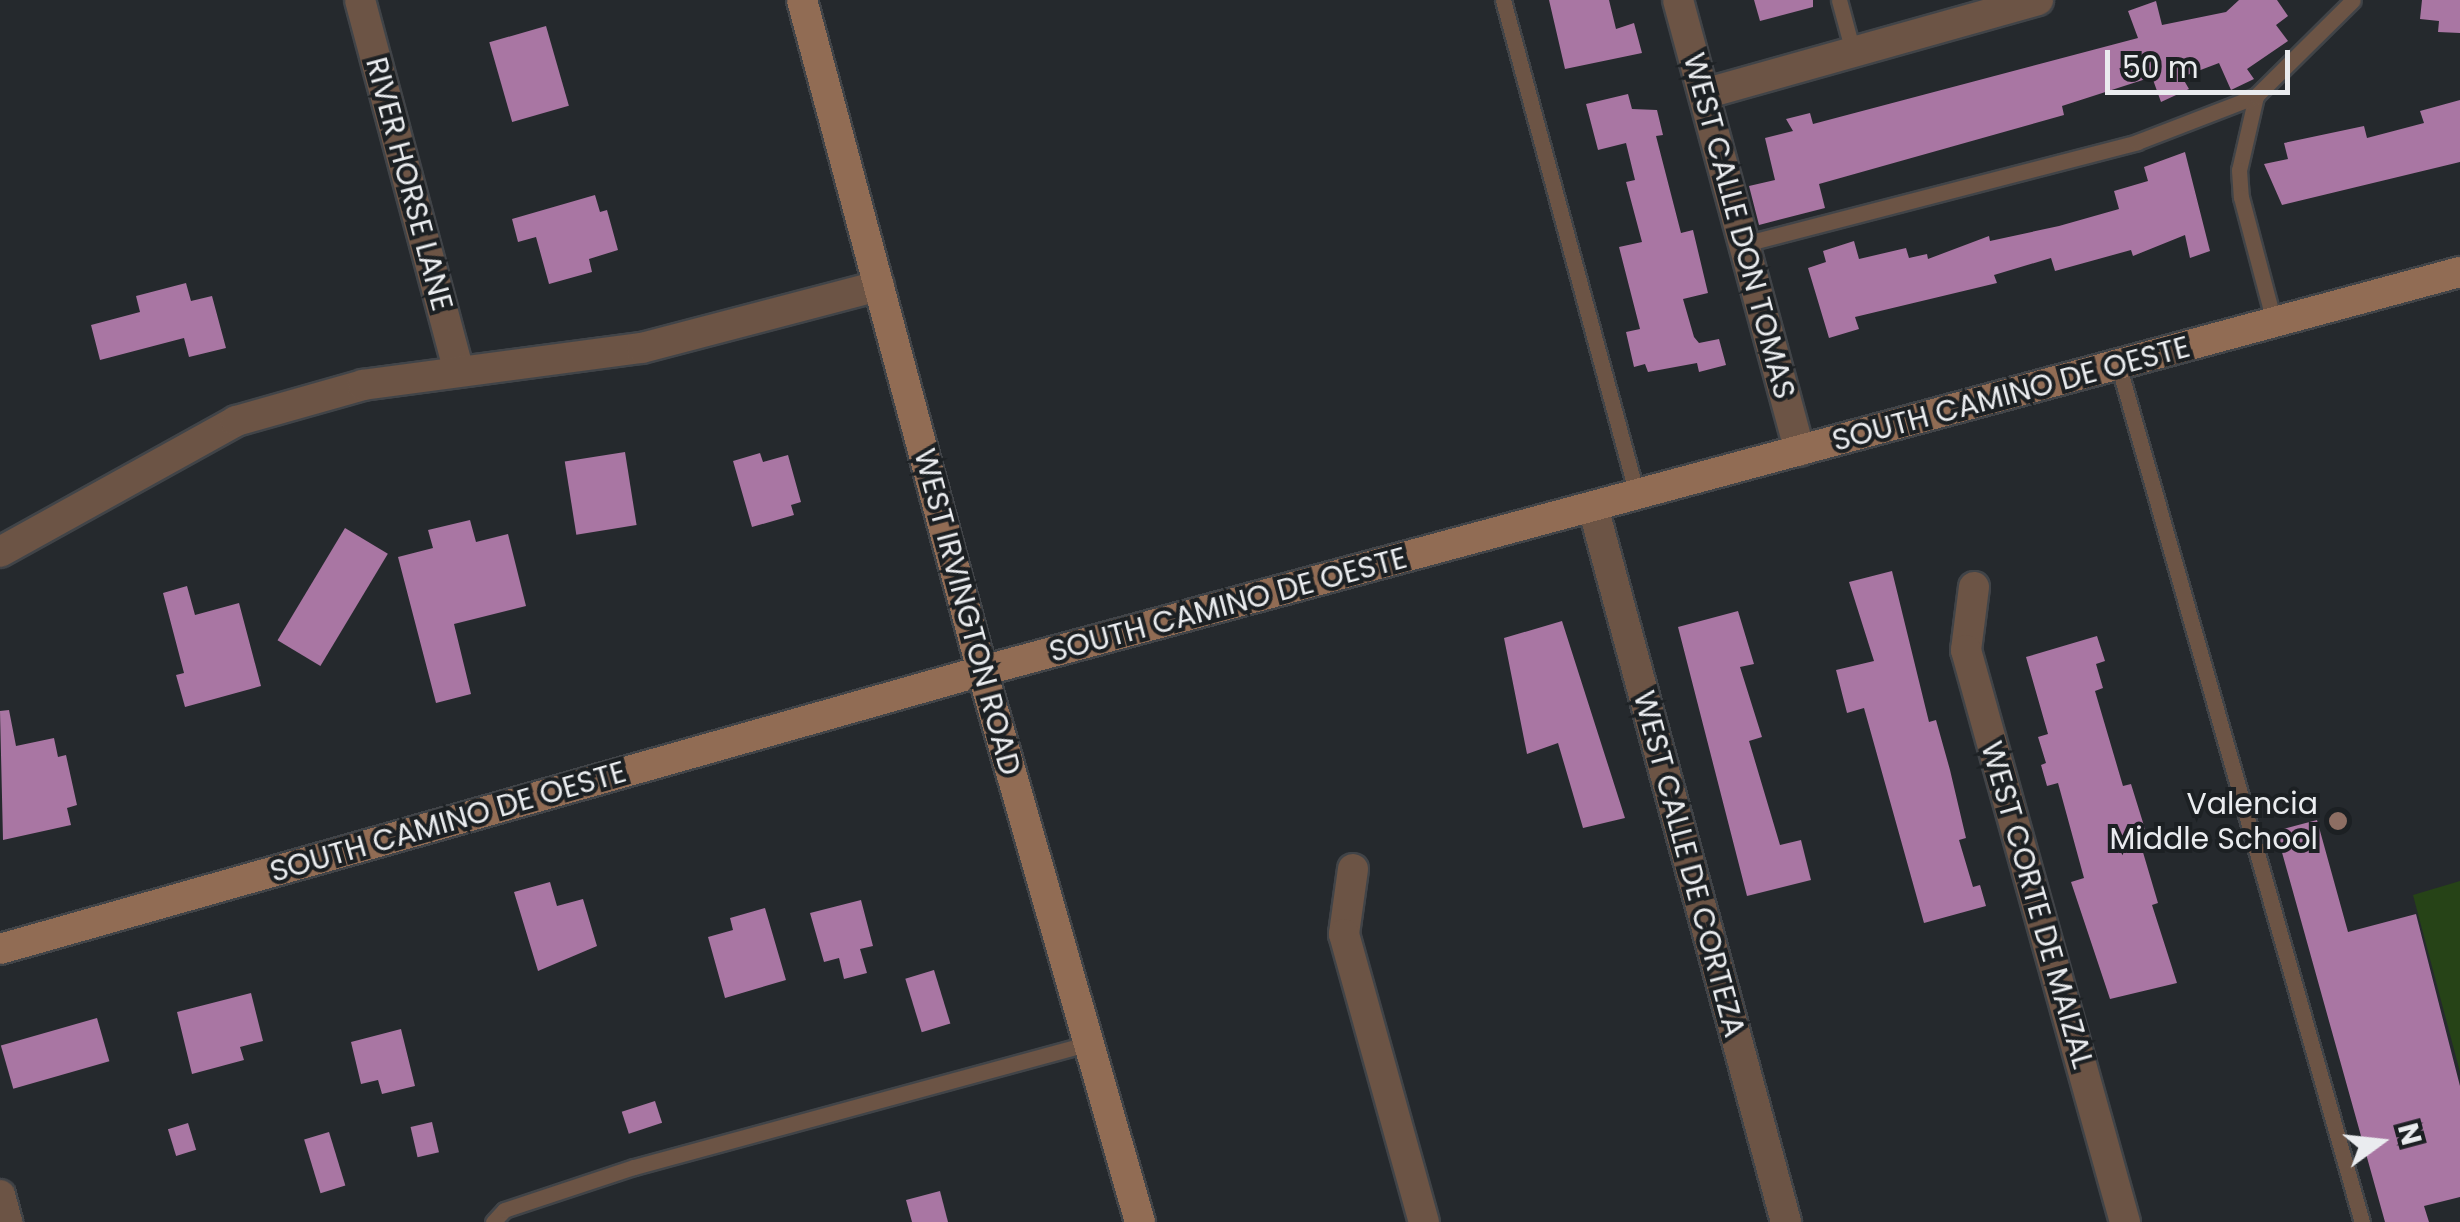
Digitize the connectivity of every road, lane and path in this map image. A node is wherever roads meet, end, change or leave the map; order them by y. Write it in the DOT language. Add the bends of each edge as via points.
graph roads {
  1 [pos="360,0"];
  2 [pos="802,0"];
  3 [pos="1503,0"];
  4 [pos="1678,0"];
  5 [pos="1839,0"];
  6 [pos="2038,0"];
  7 [pos="2352,0"];
  8 [pos="2001,5"];
  9 [pos="1853,52"];
  10 [pos="1704,94"];
  11 [pos="2256,96"];
  12 [pos="1744,244"];
  13 [pos="2460,272"];
  14 [pos="879,286"];
  15 [pos="2274,322"];
  16 [pos="2118,364"];
  17 [pos="458,368"];
  18 [pos="1800,452"];
  19 [pos="1637,495"];
  20 [pos="1593,507"];
  21 [pos="0,552"];
  22 [pos="1974,587"];
  23 [pos="982,671"];
  24 [pos="1353,869"];
  25 [pos="0,949"];
  26 [pos="1089,1043"];
  27 [pos="0,1195"];
  28 [pos="8,1222"];
  29 [pos="493,1222"];
  30 [pos="1140,1222"];
  31 [pos="1424,1222"];
  32 [pos="1786,1222"];
  33 [pos="2125,1222"];
  34 [pos="2362,1222"];
  1 -- 17 [label="street, RIVER HORSE LANE"];
  2 -- 14 [label="street, WEST IRVINGTON ROAD"];
  3 -- 19 [label="lane"];
  4 -- 10 [label="street, WEST CALLE DON TOMAS"];
  5 -- 9 [label="lane"];
  6 -- 8 [label="street"];
  7 -- 11 [label="lane"];
  8 -- 9 [label="street"];
  9 -- 10 [label="street"];
  10 -- 12 [label="street, WEST CALLE DON TOMAS"];
  11 -- 12 [label="lane" via="2137,142"];
  11 -- 15 [label="lane" via="2239,170 2241,197"];
  12 -- 18 [label="street, WEST CALLE DON TOMAS"];
  13 -- 15 [label="street, SOUTH CAMINO DE OESTE"];
  14 -- 17 [label="street" via="642,348"];
  14 -- 23 [label="street, WEST IRVINGTON ROAD"];
  15 -- 16 [label="street, SOUTH CAMINO DE OESTE"];
  16 -- 18 [label="street, SOUTH CAMINO DE OESTE"];
  16 -- 34 [label="lane"];
  17 -- 21 [label="street" via="363,384 236,421"];
  18 -- 19 [label="street, SOUTH CAMINO DE OESTE"];
  19 -- 20 [label="street, SOUTH CAMINO DE OESTE"];
  20 -- 23 [label="street, SOUTH CAMINO DE OESTE"];
  20 -- 32 [label="street, WEST CALLE DE CORTEZA"];
  22 -- 33 [label="street, WEST CORTE DE MAIZAL" via="1966,650"];
  23 -- 25 [label="street, SOUTH CAMINO DE OESTE"];
  23 -- 26 [label="street, WEST IRVINGTON ROAD"];
  24 -- 31 [label="street" via="1344,934"];
  26 -- 29 [label="lane" via="634,1167 504,1210"];
  26 -- 30 [label="street, WEST IRVINGTON ROAD"];
  27 -- 28 [label="street"];
}
